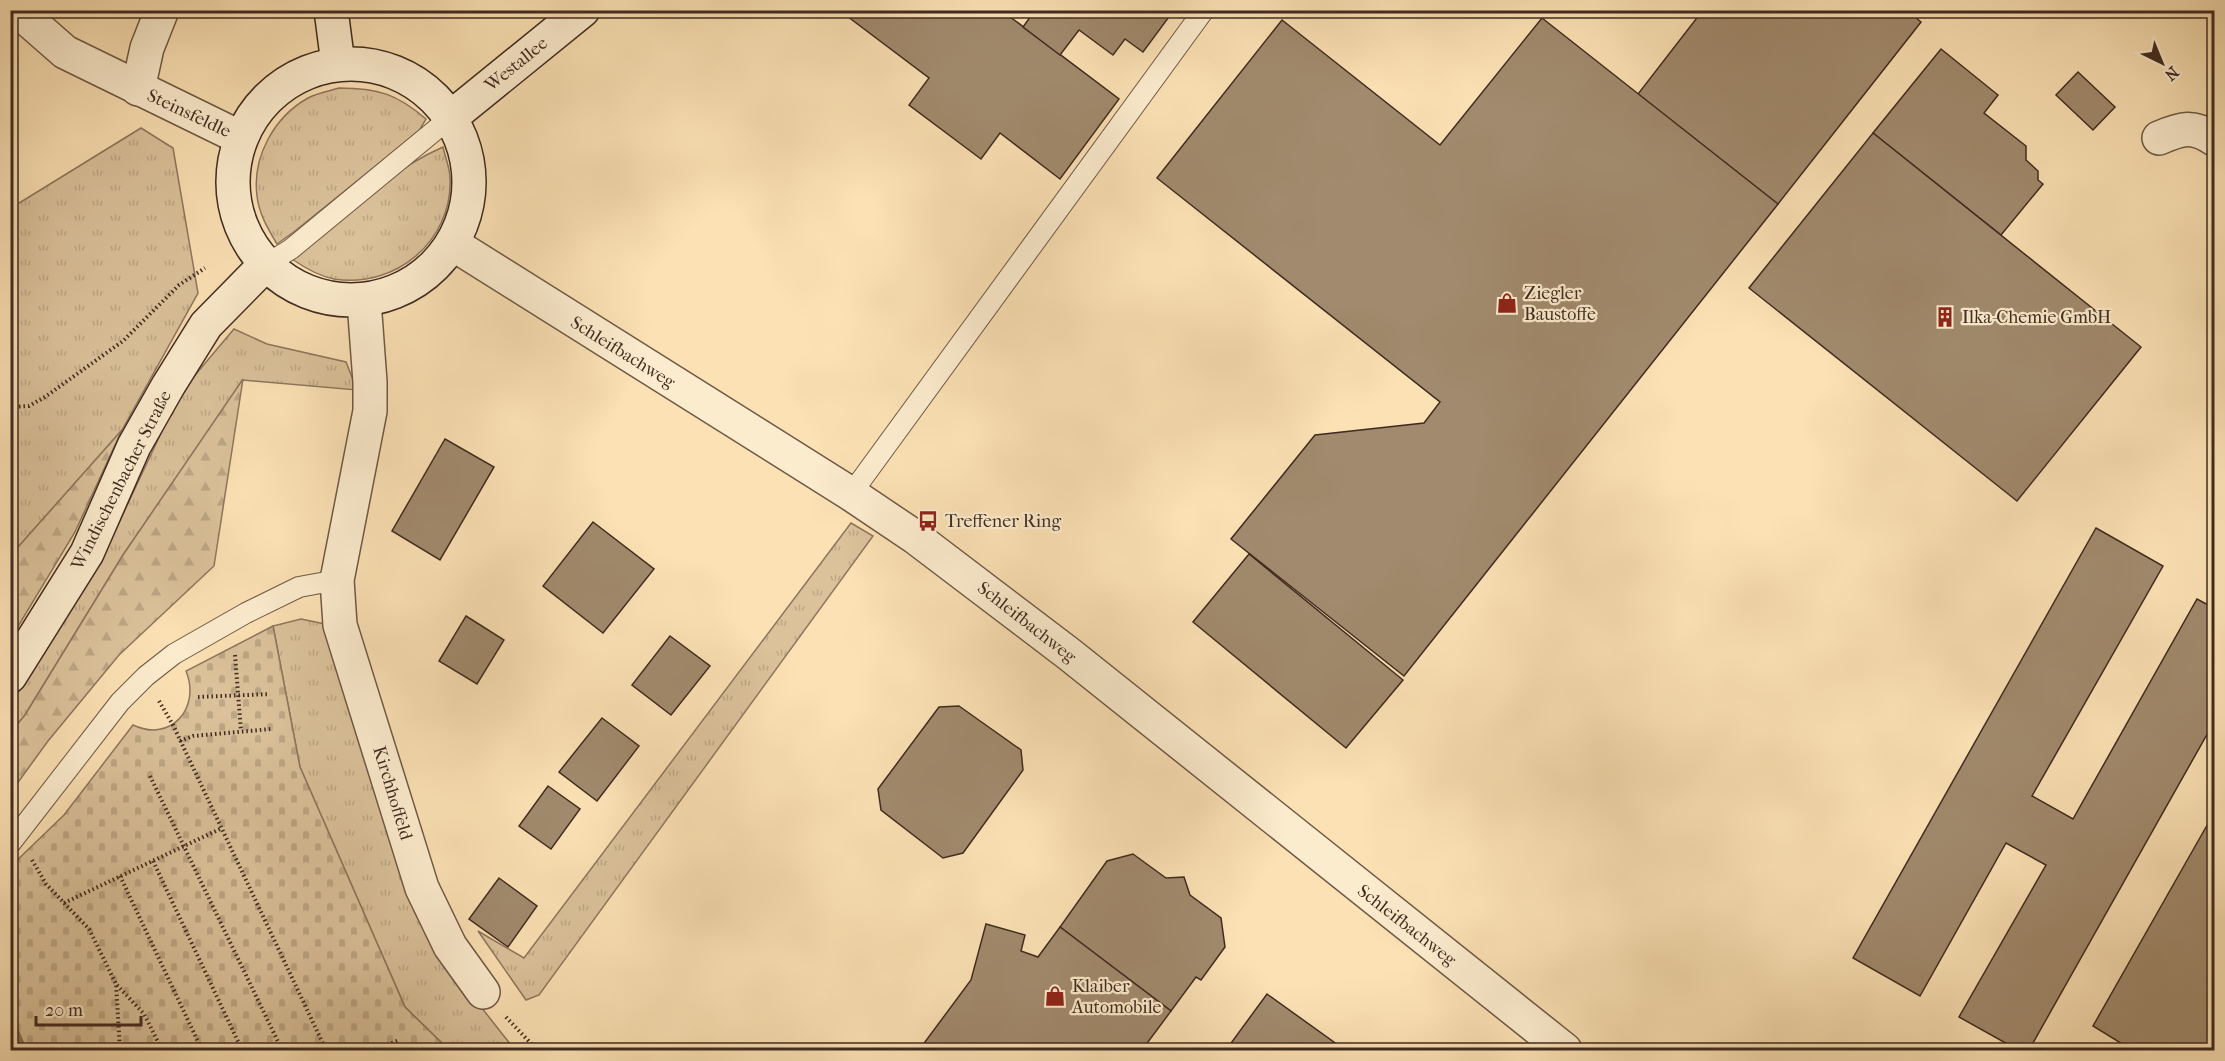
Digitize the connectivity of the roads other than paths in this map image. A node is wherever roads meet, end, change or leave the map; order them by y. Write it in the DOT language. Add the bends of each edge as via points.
graph roads {
  1 [pos="17,10"];
  2 [pos="162,10"];
  3 [pos="331,10"];
  4 [pos="583,10"];
  5 [pos="1204,10"];
  6 [pos="338,64"];
  7 [pos="138,88"];
  8 [pos="450,118"];
  9 [pos="241,138"];
  10 [pos="2160,138"];
  11 [pos="2214,139"];
  12 [pos="453,244"];
  13 [pos="265,265"];
  14 [pos="364,301"];
  15 [pos="851,494"];
  16 [pos="337,580"];
  17 [pos="10,676"];
  18 [pos="14,840"];
  19 [pos="483,992"];
  20 [pos="1565,1050"];
  1 -- 7 [label="street, Steinsfeldle" via="65,52"];
  2 -- 7 [label="street, Steinsfeldle" via="147,48"];
  3 -- 6 [label="street"];
  4 -- 8 [label="street, Westallee"];
  5 -- 15 [label="lane"];
  6 -- 8 [label="street" via="365,64 391,70 436,99"];
  6 -- 9 [label="street" via="313,70 269,96"];
  7 -- 9 [label="street, Steinsfeldle"];
  8 -- 12 [label="street" via="465,150 470,182 466,214"];
  8 -- 13 [label="lane" via="291,249"];
  9 -- 13 [label="street" via="232,171 234,205 245,238"];
  10 -- 11 [label="street" via="2179,129 2201,130"];
  12 -- 14 [label="street" via="415,282"];
  12 -- 15 [label="street, Schleifbachweg"];
  13 -- 14 [label="street" via="286,282 311,294"];
  13 -- 17 [label="street, Windischenbacher Straße" via="206,325 168,386 134,446 87,553"];
  14 -- 16 [label="street, Kirchhoffeld" via="370,411"];
  15 -- 20 [label="street, Schleifbachweg" via="915,537 1069,654"];
  16 -- 18 [label="lane" via="299,587 246,613 174,654 146,676 120,702"];
  16 -- 19 [label="street, Kirchhoffeld" via="340,625 422,888 450,946"];
}
